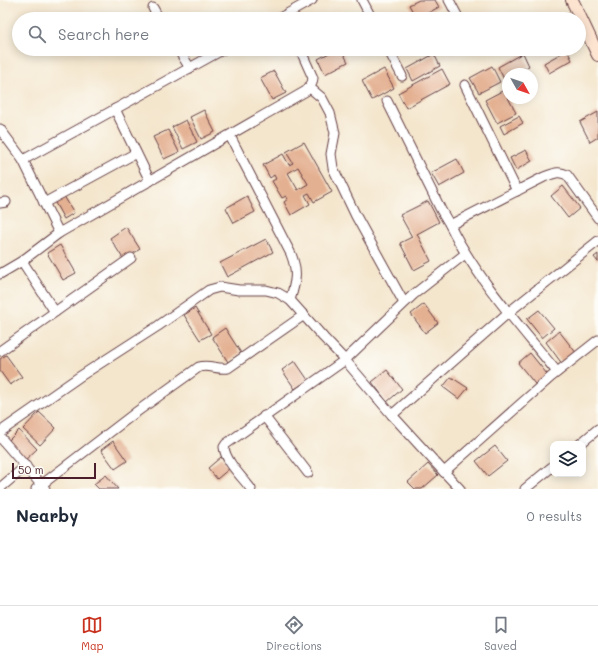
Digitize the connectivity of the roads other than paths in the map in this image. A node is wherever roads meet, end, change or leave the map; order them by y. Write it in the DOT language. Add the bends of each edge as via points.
graph roads {
  1 [pos="312,0"];
  2 [pos="362,0"];
  3 [pos="449,0"];
  4 [pos="572,0"];
  5 [pos="153,8"];
  6 [pos="155,12"];
  7 [pos="292,12"];
  8 [pos="368,12"];
  9 [pos="455,12"];
  10 [pos="578,12"];
  11 [pos="586,30"];
  12 [pos="598,55"];
  13 [pos="182,56"];
  14 [pos="211,56"];
  15 [pos="303,56"];
  16 [pos="392,56"];
  17 [pos="190,68"];
  18 [pos="402,76"];
  19 [pos="465,85"];
  20 [pos="309,87"];
  21 [pos="387,101"];
  22 [pos="115,109"];
  23 [pos="0,129"];
  24 [pos="230,136"];
  25 [pos="136,153"];
  26 [pos="23,160"];
  27 [pos="150,181"];
  28 [pos="517,191"];
  29 [pos="44,203"];
  30 [pos="598,218"];
  31 [pos="450,225"];
  32 [pos="59,233"];
  33 [pos="598,241"];
  34 [pos="465,254"];
  35 [pos="131,258"];
  36 [pos="22,261"];
  37 [pos="0,274"];
  38 [pos="290,300"];
  39 [pos="404,303"];
  40 [pos="55,312"];
  41 [pos="508,312"];
  42 [pos="304,315"];
  43 [pos="598,340"];
  44 [pos="0,351"];
  45 [pos="345,360"];
  46 [pos="557,372"];
  47 [pos="392,415"];
  48 [pos="264,416"];
  49 [pos="598,429"];
  50 [pos="0,436"];
  51 [pos="584,441"];
  52 [pos="26,466"];
  53 [pos="550,468"];
  54 [pos="444,472"];
  55 [pos="308,473"];
  56 [pos="0,488"];
  57 [pos="41,488"];
  58 [pos="251,489"];
  59 [pos="460,489"];
  60 [pos="525,489"];
  1 -- 7 [label="street"];
  2 -- 8 [label="street"];
  3 -- 9 [label="street"];
  4 -- 10 [label="main road"];
  5 -- 6 [label="street"];
  11 -- 12 [label="main road"];
  13 -- 17 [label="street"];
  14 -- 17 [label="street"];
  15 -- 20 [label="street" via="313,78"];
  16 -- 18 [label="street"];
  17 -- 22 [label="street"];
  19 -- 28 [label="street"];
  20 -- 24 [label="street"];
  20 -- 39 [label="street" via="322,98 330,113 335,133 331,154 333,168"];
  21 -- 31 [label="street"];
  22 -- 25 [label="street"];
  22 -- 26 [label="street"];
  23 -- 26 [label="street"];
  24 -- 27 [label="street"];
  24 -- 38 [label="street" via="291,254 296,271"];
  25 -- 27 [label="street"];
  25 -- 29 [label="street"];
  26 -- 29 [label="street"];
  27 -- 32 [label="street"];
  28 -- 30 [label="street" via="544,177 557,172 562,173 567,175"];
  28 -- 31 [label="street"];
  29 -- 32 [label="street"];
  31 -- 34 [label="street"];
  32 -- 36 [label="street"];
  33 -- 41 [label="street"];
  34 -- 39 [label="street"];
  34 -- 41 [label="street"];
  35 -- 40 [label="street"];
  36 -- 37 [label="street"];
  36 -- 40 [label="street"];
  38 -- 42 [label="street"];
  38 -- 50 [label="street" via="266,290 220,287 209,290 79,377"];
  39 -- 45 [label="street"];
  40 -- 44 [label="street"];
  41 -- 46 [label="street"];
  41 -- 47 [label="street"];
  42 -- 45 [label="street"];
  42 -- 57 [label="street" via="228,368 220,369 206,365 199,367"];
  43 -- 46 [label="street"];
  45 -- 47 [label="street"];
  45 -- 48 [label="street"];
  46 -- 54 [label="street"];
  47 -- 54 [label="street"];
  48 -- 55 [label="street"];
  48 -- 58 [label="street" via="224,447 230,462"];
  49 -- 51 [label="street"];
  50 -- 52 [label="street"];
  52 -- 56 [label="street"];
  52 -- 57 [label="street"];
  53 -- 60 [label="street"];
  54 -- 59 [label="street"];
}
